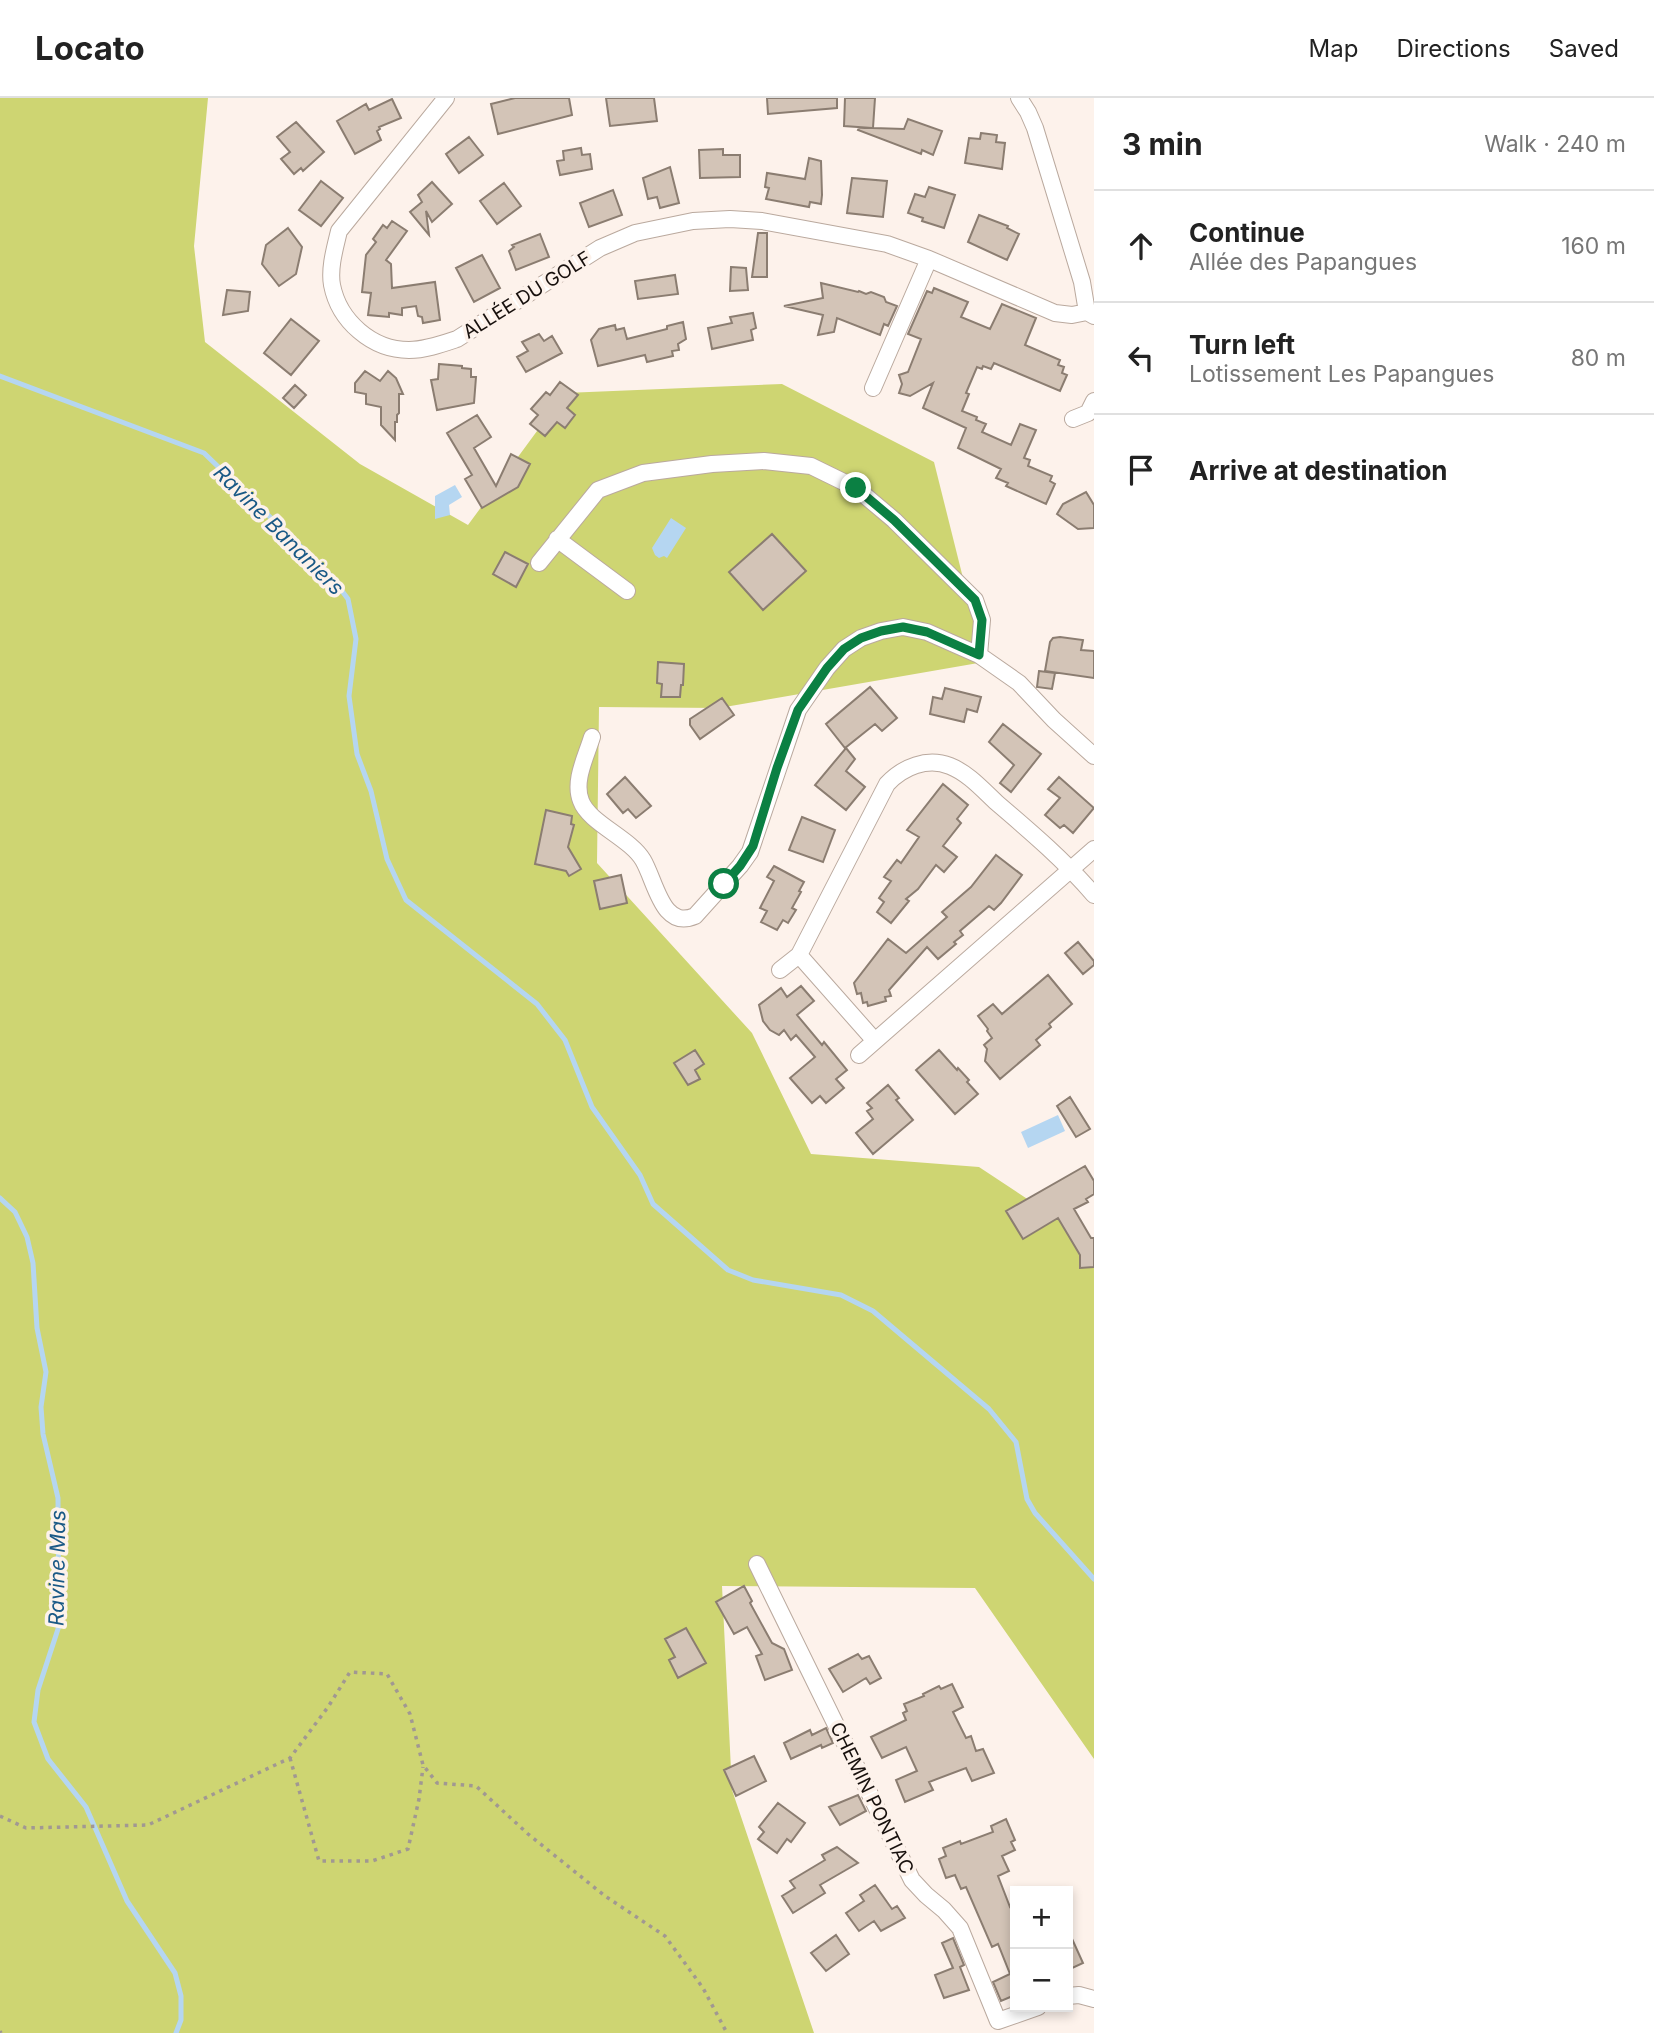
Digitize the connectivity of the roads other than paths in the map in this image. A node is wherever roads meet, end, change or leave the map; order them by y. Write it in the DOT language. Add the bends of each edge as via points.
graph roads {
  1 [pos="446,98"];
  2 [pos="1019,98"];
  3 [pos="929,259"];
  4 [pos="1091,314"];
  5 [pos="873,388"];
  6 [pos="1094,401"];
  7 [pos="1073,419"];
  8 [pos="557,539"];
  9 [pos="539,563"];
  10 [pos="627,591"];
  11 [pos="979,655"];
  12 [pos="592,737"];
  13 [pos="1094,755"];
  14 [pos="1094,849"];
  15 [pos="1072,869"];
  16 [pos="1094,895"];
  17 [pos="799,954"];
  18 [pos="780,970"];
  19 [pos="875,1041"];
  20 [pos="859,1055"];
  21 [pos="757,1564"];
  22 [pos="1073,1996"];
  23 [pos="1094,1999"];
  24 [pos="1024,2012"];
  1 -- 3 [label="street, ALLÉE DU GOLF" via="339,231 332,258 331,284 340,309 356,330 382,345 409,350 457,339 600,248 635,233 693,221 762,221 887,244"];
  2 -- 4 [label="street, ALLÉE DU GOLF" via="1035,128"];
  3 -- 4 [label="street, ALLÉE DU GOLF" via="1055,313"];
  3 -- 5 [label="street"];
  6 -- 7 [label="street" via="1088,412"];
  8 -- 9 [label="street"];
  8 -- 10 [label="street"];
  8 -- 11 [label="street" via="598,490 643,472 764,461 811,466 856,488 975,600 982,620"];
  11 -- 12 [label="street" via="927,632 903,627 861,638 844,649 798,710 750,852 695,916 687,919 666,910 631,845 582,804 579,780"];
  11 -- 13 [label="street" via="1020,683"];
  14 -- 15 [label="street"];
  15 -- 16 [label="street"];
  15 -- 17 [label="street" via="961,772 922,763 895,775 881,794"];
  15 -- 19 [label="street"];
  17 -- 18 [label="street"];
  17 -- 19 [label="street"];
  19 -- 20 [label="street"];
  21 -- 24 [label="street, CHEMIN PONTIAC" via="912,1880 960,1928 998,2021"];
  22 -- 23 [label="street"];
}
